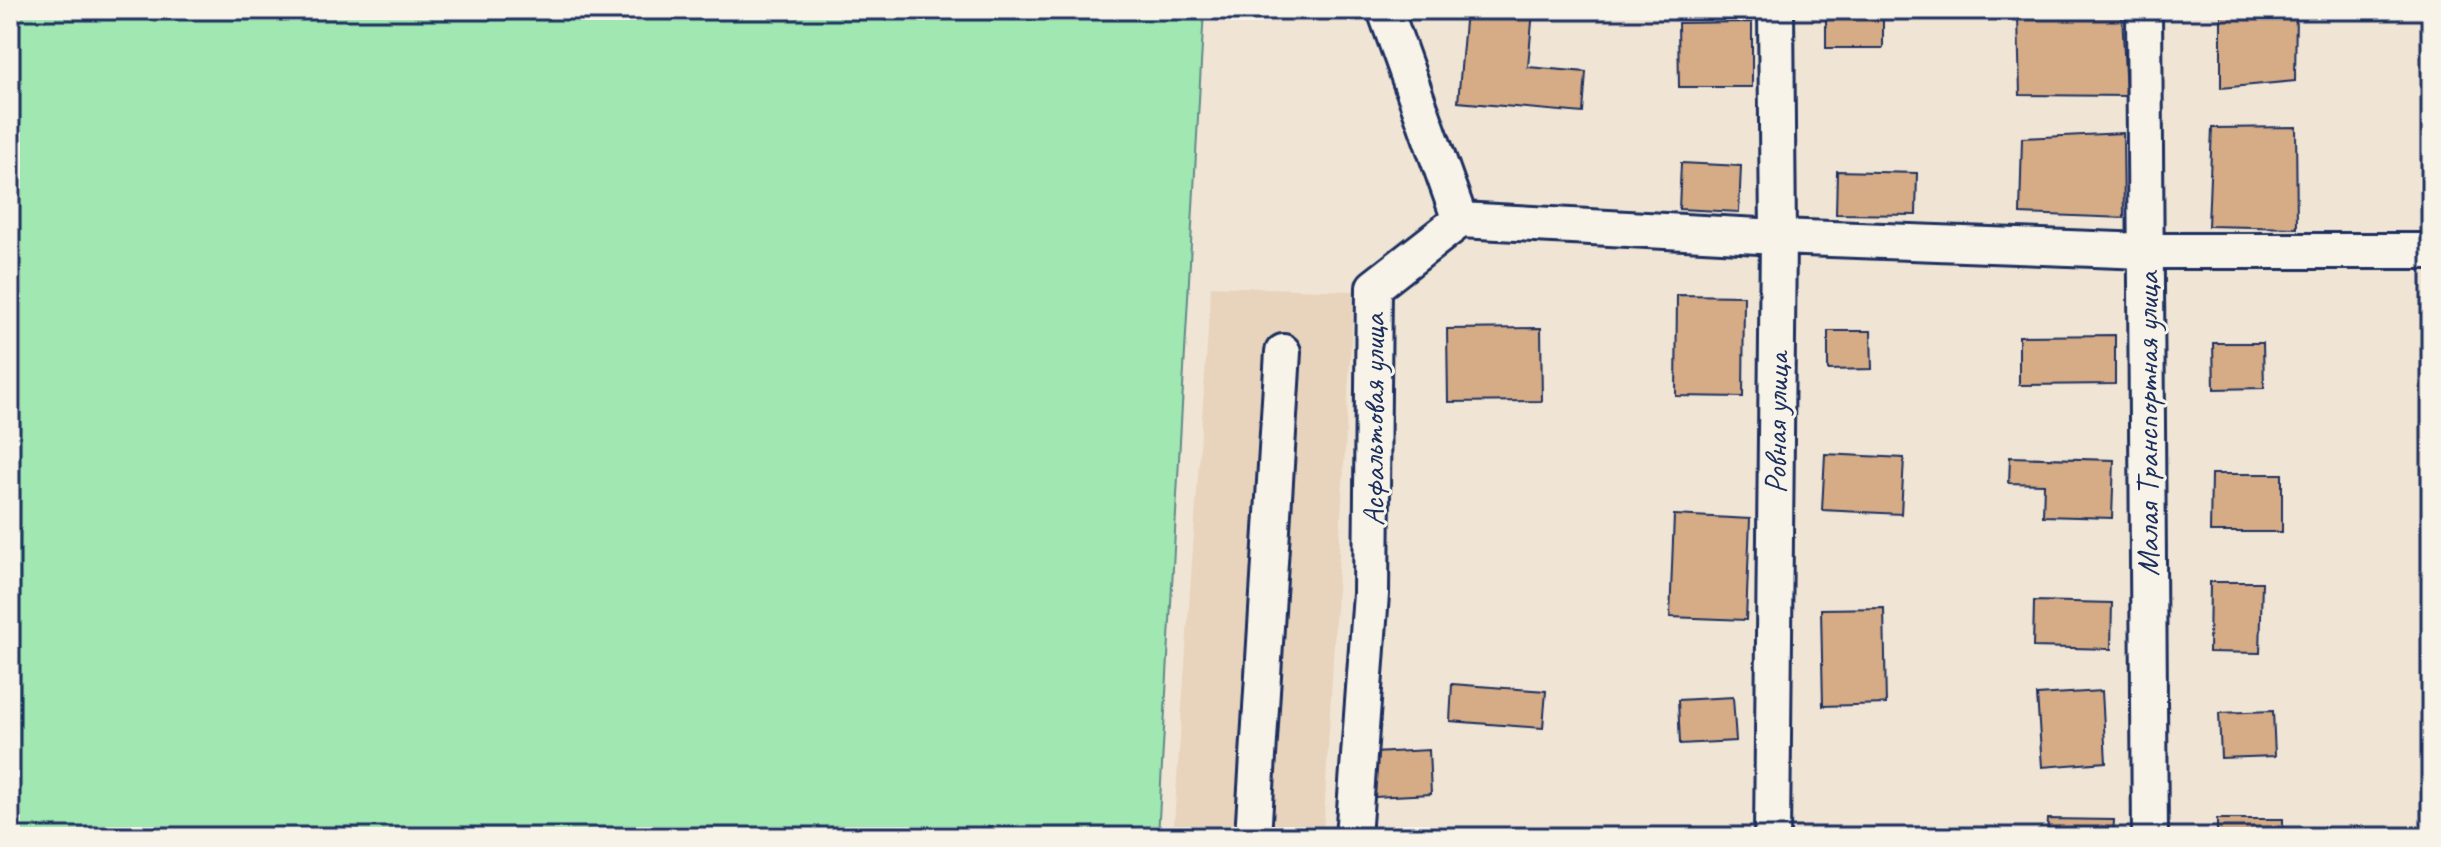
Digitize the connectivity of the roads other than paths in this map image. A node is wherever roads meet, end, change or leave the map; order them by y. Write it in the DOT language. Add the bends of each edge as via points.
graph roads {
  1 [pos="1385,10"];
  2 [pos="1776,10"];
  3 [pos="2144,10"];
  4 [pos="1460,220"];
  5 [pos="1778,237"];
  6 [pos="2145,251"];
  7 [pos="2431,251"];
  8 [pos="1283,352"];
  9 [pos="1253,837"];
  10 [pos="1353,837"];
  11 [pos="1772,837"];
  12 [pos="2150,837"];
  1 -- 4 [label="street"];
  2 -- 5 [label="street, Ровная улица"];
  3 -- 6 [label="street, Малая Транспортная улица"];
  4 -- 5 [label="street"];
  4 -- 10 [label="street, Асфальтовая улица" via="1374,287 1371,594"];
  5 -- 6 [label="street"];
  5 -- 11 [label="street, Ровная улица"];
  6 -- 7 [label="street"];
  6 -- 12 [label="street, Малая Транспортная улица"];
  8 -- 9 [label="street"];
}
